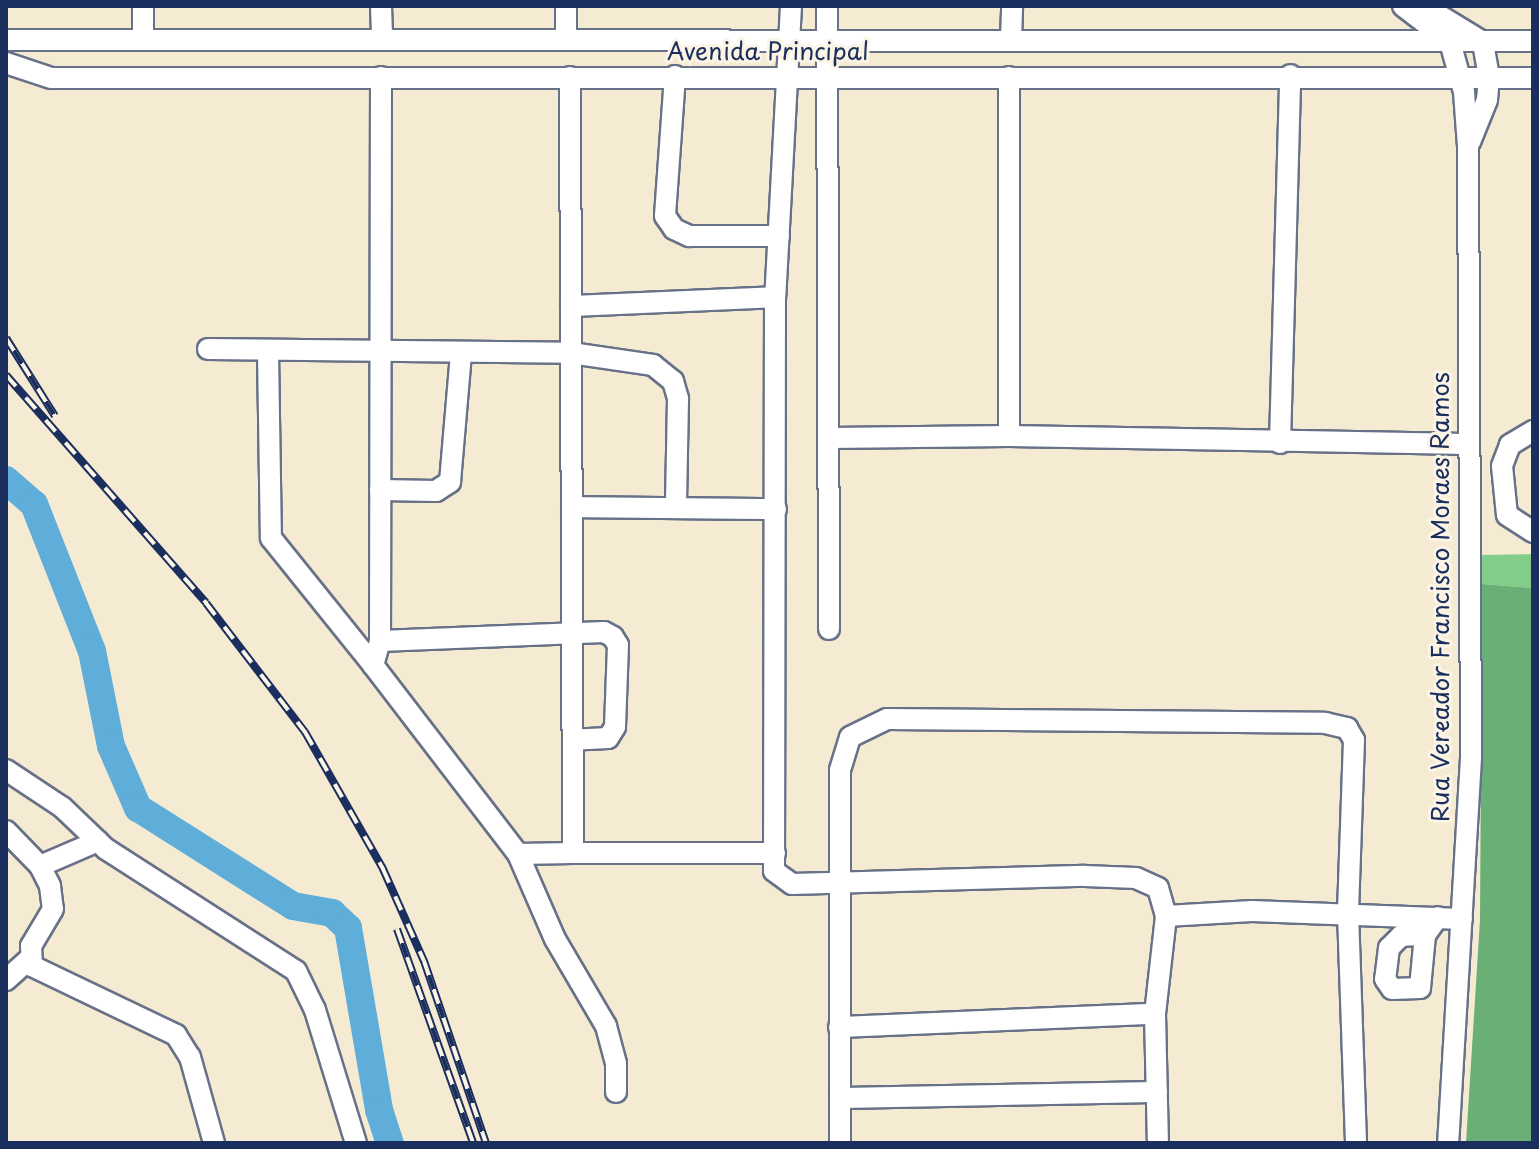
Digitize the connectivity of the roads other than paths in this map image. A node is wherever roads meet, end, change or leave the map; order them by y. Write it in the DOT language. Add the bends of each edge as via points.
graph roads {
  1 [pos="143,6"];
  2 [pos="381,6"];
  3 [pos="566,6"];
  4 [pos="791,6"];
  5 [pos="827,6"];
  6 [pos="1012,6"];
  7 [pos="1403,6"];
  8 [pos="1424,6"];
  9 [pos="382,37"];
  10 [pos="143,38"];
  11 [pos="1011,39"];
  12 [pos="6,40"];
  13 [pos="566,40"];
  14 [pos="828,40"];
  15 [pos="1533,41"];
  16 [pos="791,42"];
  17 [pos="1450,42"];
  18 [pos="1483,42"];
  19 [pos="6,63"];
  20 [pos="1290,75"];
  21 [pos="675,76"];
  22 [pos="788,76"];
  23 [pos="381,77"];
  24 [pos="570,77"];
  25 [pos="831,77"];
  26 [pos="1009,77"];
  27 [pos="1489,77"];
  28 [pos="1461,78"];
  29 [pos="1533,78"];
  30 [pos="1468,147"];
  31 [pos="779,236"];
  32 [pos="775,297"];
  33 [pos="571,306"];
  34 [pos="208,349"];
  35 [pos="268,353"];
  36 [pos="380,353"];
  37 [pos="461,353"];
  38 [pos="571,353"];
  39 [pos="1533,431"];
  40 [pos="1009,436"];
  41 [pos="829,438"];
  42 [pos="1280,443"];
  43 [pos="1466,444"];
  44 [pos="380,490"];
  45 [pos="676,504"];
  46 [pos="572,507"];
  47 [pos="776,509"];
  48 [pos="1533,532"];
  49 [pos="829,629"];
  50 [pos="572,634"];
  51 [pos="380,641"];
  52 [pos="373,665"];
  53 [pos="573,740"];
  54 [pos="6,770"];
  55 [pos="6,831"];
  56 [pos="98,841"];
  57 [pos="573,853"];
  58 [pos="775,853"];
  59 [pos="518,854"];
  60 [pos="40,866"];
  61 [pos="842,882"];
  62 [pos="1348,913"];
  63 [pos="1166,916"];
  64 [pos="1438,917"];
  65 [pos="1462,919"];
  66 [pos="1425,935"];
  67 [pos="29,959"];
  68 [pos="6,980"];
  69 [pos="1155,1014"];
  70 [pos="839,1027"];
  71 [pos="616,1092"];
  72 [pos="1157,1092"];
  73 [pos="840,1098"];
  74 [pos="214,1143"];
  75 [pos="356,1143"];
  76 [pos="840,1143"];
  77 [pos="1158,1143"];
  78 [pos="1356,1143"];
  79 [pos="1448,1143"];
  1 -- 10 [label="street"];
  2 -- 9 [label="street"];
  3 -- 13 [label="street"];
  4 -- 16 [label="street"];
  5 -- 14 [label="street"];
  6 -- 11 [label="street"];
  7 -- 17 [label="street"];
  8 -- 18 [label="street"];
  9 -- 10 [label="street, Avenida Principal"];
  9 -- 13 [label="street, Avenida Principal"];
  10 -- 12 [label="street, Avenida Principal"];
  11 -- 14 [label="street, Avenida Principal"];
  11 -- 17 [label="street, Avenida Principal"];
  13 -- 16 [label="street, Avenida Principal"];
  14 -- 16 [label="street, Avenida Principal"];
  14 -- 25 [label="street"];
  15 -- 18 [label="street, Avenida Principal"];
  16 -- 22 [label="street"];
  17 -- 18 [label="street, Avenida Principal"];
  17 -- 28 [label="street, Rua Vereador Francisco Moraes Ramos"];
  18 -- 27 [label="street"];
  19 -- 23 [label="street, Avenida Principal" via="51,78"];
  20 -- 26 [label="street, Avenida Principal"];
  20 -- 28 [label="street, Avenida Principal"];
  20 -- 42 [label="street"];
  21 -- 22 [label="street, Avenida Principal"];
  21 -- 24 [label="street, Avenida Principal"];
  21 -- 31 [label="street" via="665,216 674,229 689,236"];
  22 -- 25 [label="street, Avenida Principal"];
  22 -- 31 [label="street"];
  23 -- 24 [label="street, Avenida Principal"];
  23 -- 36 [label="street"];
  24 -- 33 [label="street"];
  25 -- 26 [label="street, Avenida Principal"];
  25 -- 41 [label="street" via="824,322"];
  26 -- 40 [label="street"];
  27 -- 28 [label="street, Avenida Principal"];
  27 -- 29 [label="street, Avenida Principal"];
  27 -- 30 [label="street" via="1487,100"];
  28 -- 30 [label="street, Rua Vereador Francisco Moraes Ramos"];
  30 -- 43 [label="street, Rua Vereador Francisco Moraes Ramos"];
  31 -- 32 [label="street"];
  32 -- 33 [label="street"];
  32 -- 47 [label="street"];
  33 -- 38 [label="street"];
  34 -- 35 [label="street"];
  35 -- 36 [label="street"];
  35 -- 52 [label="street" via="271,538"];
  36 -- 37 [label="street"];
  36 -- 44 [label="street"];
  37 -- 38 [label="street"];
  37 -- 44 [label="street" via="450,482 436,491"];
  38 -- 45 [label="street" via="653,365 673,381 681,446"];
  38 -- 46 [label="street"];
  39 -- 48 [label="street" via="1510,445 1502,466 1507,515"];
  40 -- 41 [label="street"];
  40 -- 42 [label="street"];
  41 -- 49 [label="street"];
  42 -- 43 [label="street"];
  43 -- 65 [label="street, Rua Vereador Francisco Moraes Ramos" via="1471,758"];
  44 -- 51 [label="street"];
  45 -- 46 [label="street"];
  45 -- 47 [label="street"];
  46 -- 50 [label="street"];
  47 -- 58 [label="street"];
  50 -- 51 [label="street"];
  50 -- 53 [label="street"];
  50 -- 53 [label="street" via="604,632 618,645 612,733 601,740"];
  51 -- 52 [label="street"];
  52 -- 59 [label="street"];
  53 -- 57 [label="street"];
  54 -- 56 [label="street" via="62,807"];
  55 -- 60 [label="street"];
  56 -- 60 [label="street"];
  56 -- 75 [label="street" via="296,971 315,1010"];
  57 -- 58 [label="street"];
  57 -- 59 [label="street"];
  58 -- 61 [label="street" via="774,871 785,883"];
  59 -- 71 [label="street" via="555,939 606,1026 616,1064"];
  60 -- 67 [label="street" via="53,909"];
  61 -- 62 [label="street" via="842,761 850,737 872,723 1325,723 1347,728 1354,740"];
  61 -- 63 [label="street" via="1136,878 1158,888"];
  61 -- 70 [label="street"];
  62 -- 63 [label="street"];
  62 -- 64 [label="street"];
  62 -- 78 [label="street"];
  63 -- 69 [label="street"];
  64 -- 65 [label="street"];
  64 -- 66 [label="street"];
  65 -- 79 [label="street, Rua Vereador Francisco Moraes Ramos"];
  67 -- 68 [label="street"];
  67 -- 74 [label="street" via="53,980 176,1035 190,1057"];
  69 -- 70 [label="street"];
  69 -- 72 [label="street"];
  70 -- 73 [label="street"];
  72 -- 73 [label="street"];
  72 -- 77 [label="street"];
  73 -- 76 [label="street"];
}
